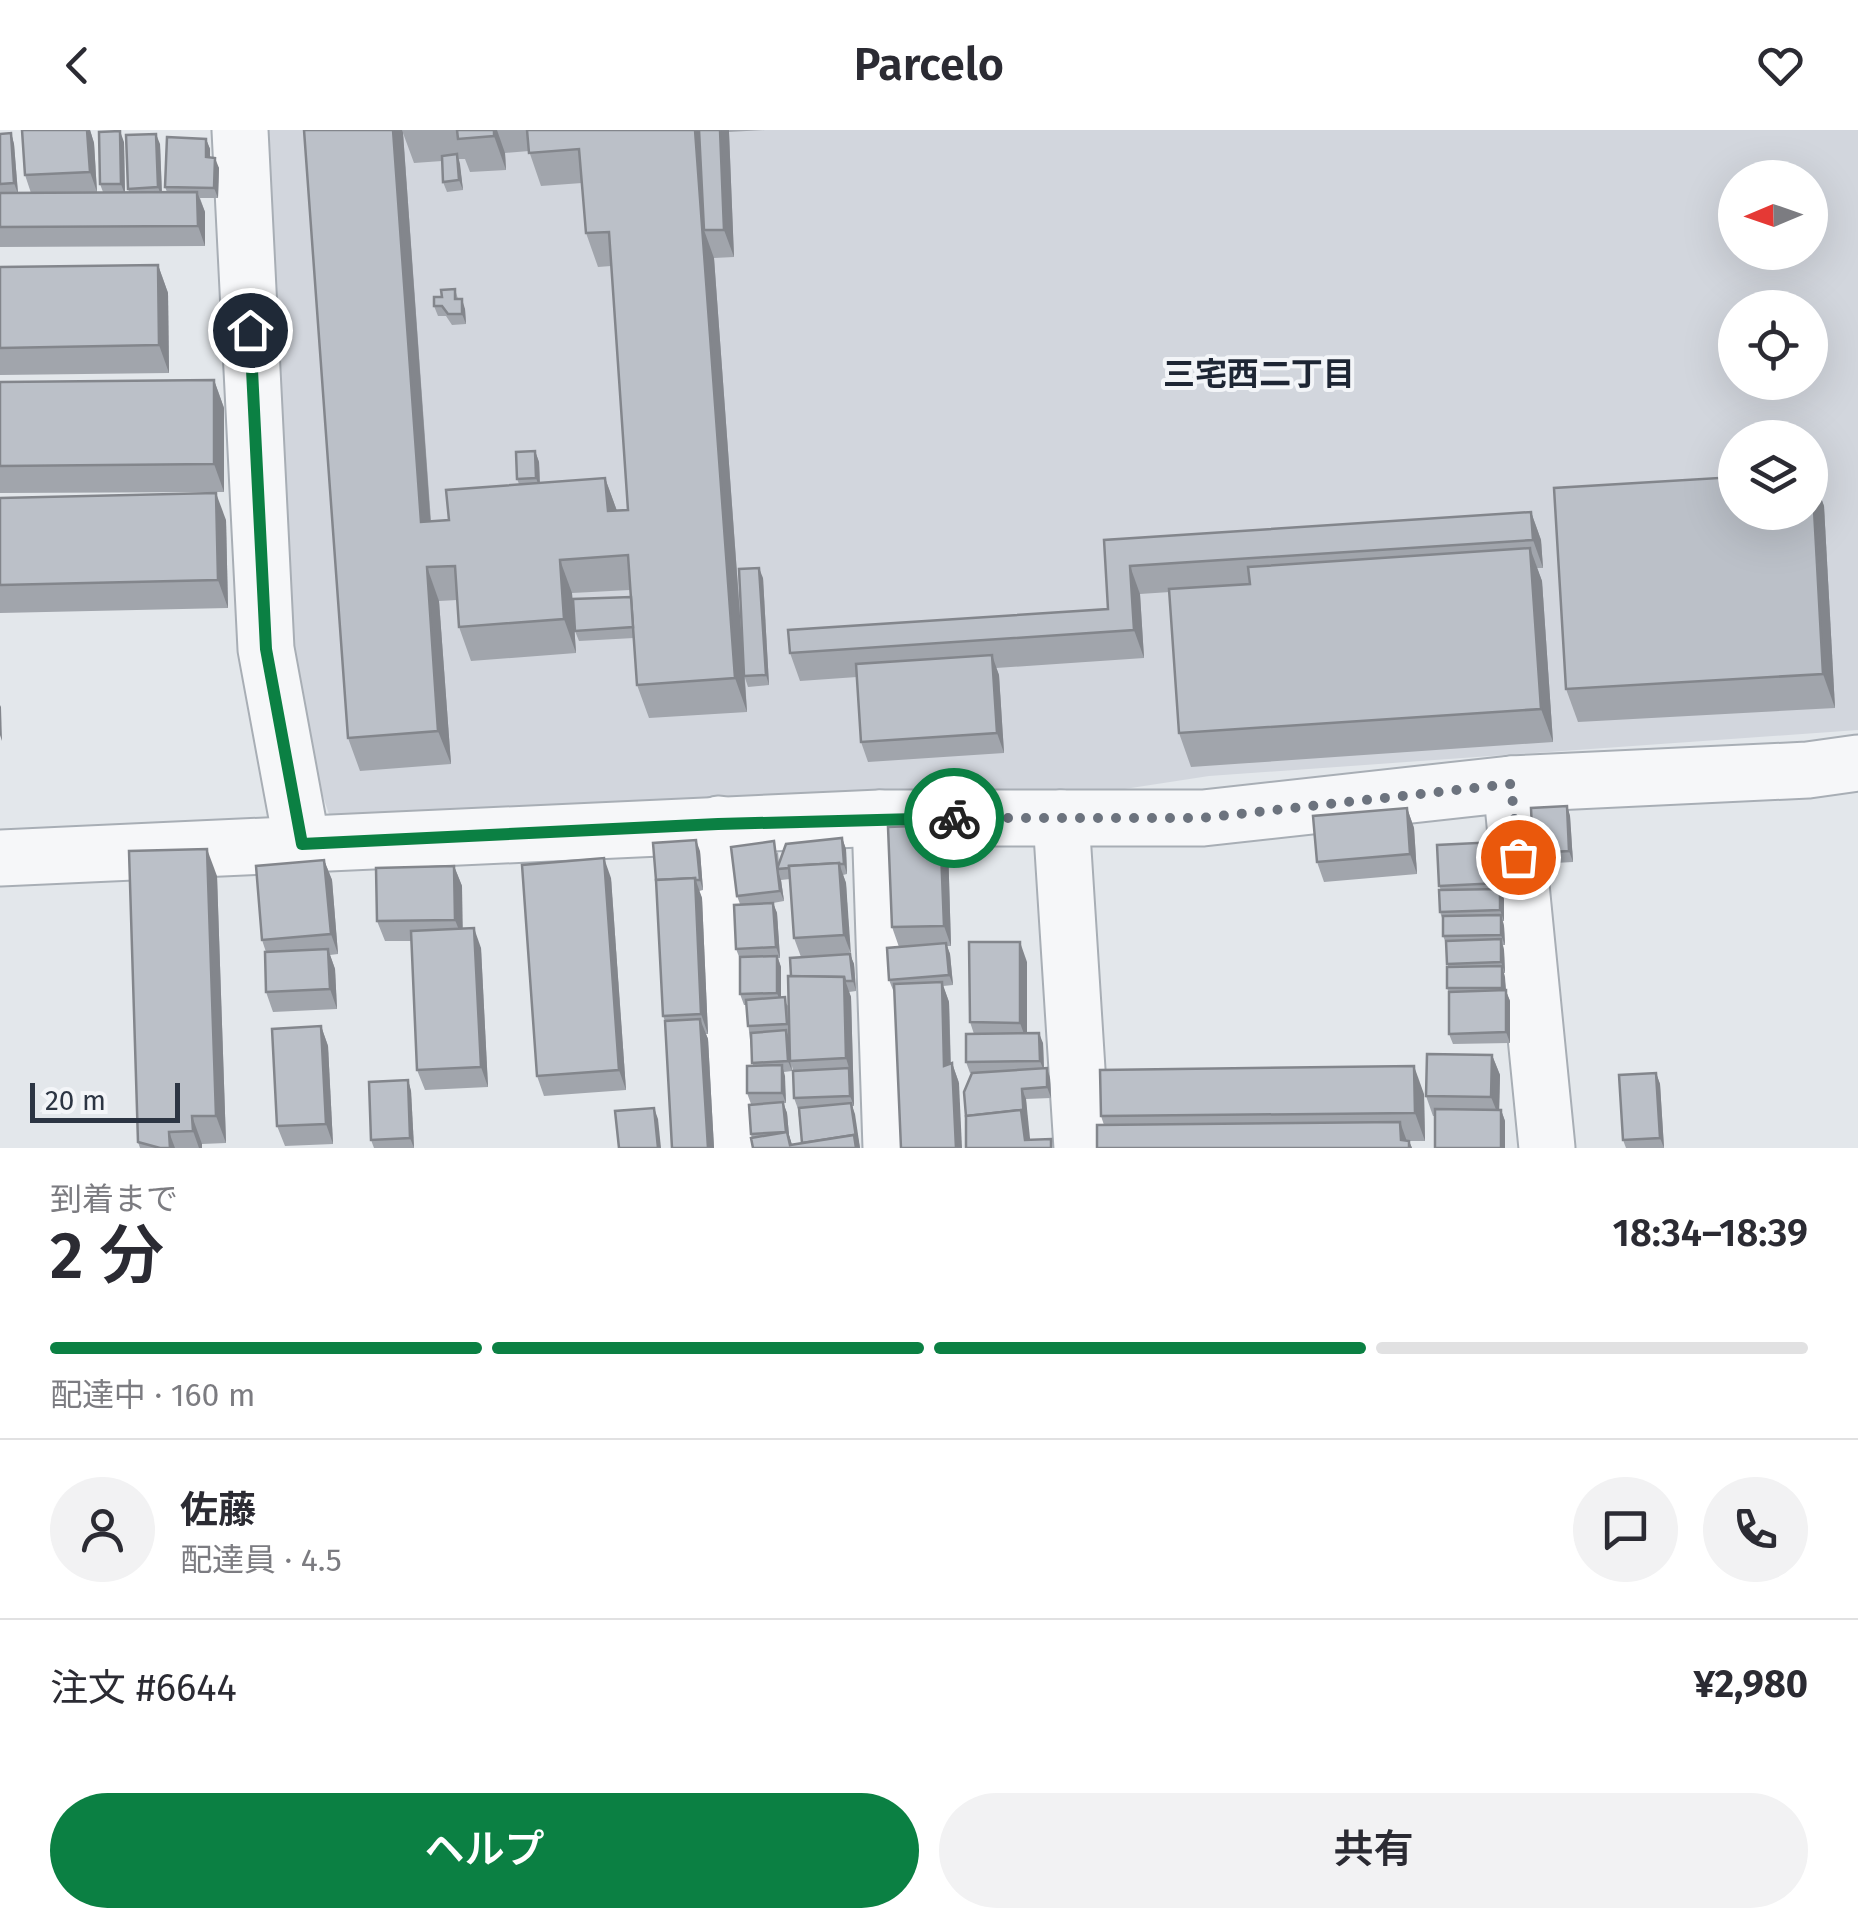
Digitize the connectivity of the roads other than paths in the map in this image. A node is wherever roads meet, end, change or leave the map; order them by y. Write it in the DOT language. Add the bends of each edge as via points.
graph roads {
  1 [pos="240,130"];
  2 [pos="1858,763"];
  3 [pos="1511,784"];
  4 [pos="880,818"];
  5 [pos="1060,818"];
  6 [pos="718,824"];
  7 [pos="302,844"];
  8 [pos="0,858"];
  9 [pos="734,1148"];
  10 [pos="891,1148"];
  11 [pos="1082,1148"];
  12 [pos="1547,1148"];
  1 -- 7 [label="street" via="266,649"];
  2 -- 3 [label="street"];
  3 -- 5 [label="street" via="1202,818"];
  3 -- 12 [label="street"];
  4 -- 5 [label="street"];
  4 -- 6 [label="street"];
  4 -- 10 [label="street"];
  5 -- 11 [label="street"];
  6 -- 7 [label="street"];
  6 -- 9 [label="street"];
  7 -- 8 [label="street"];
}
